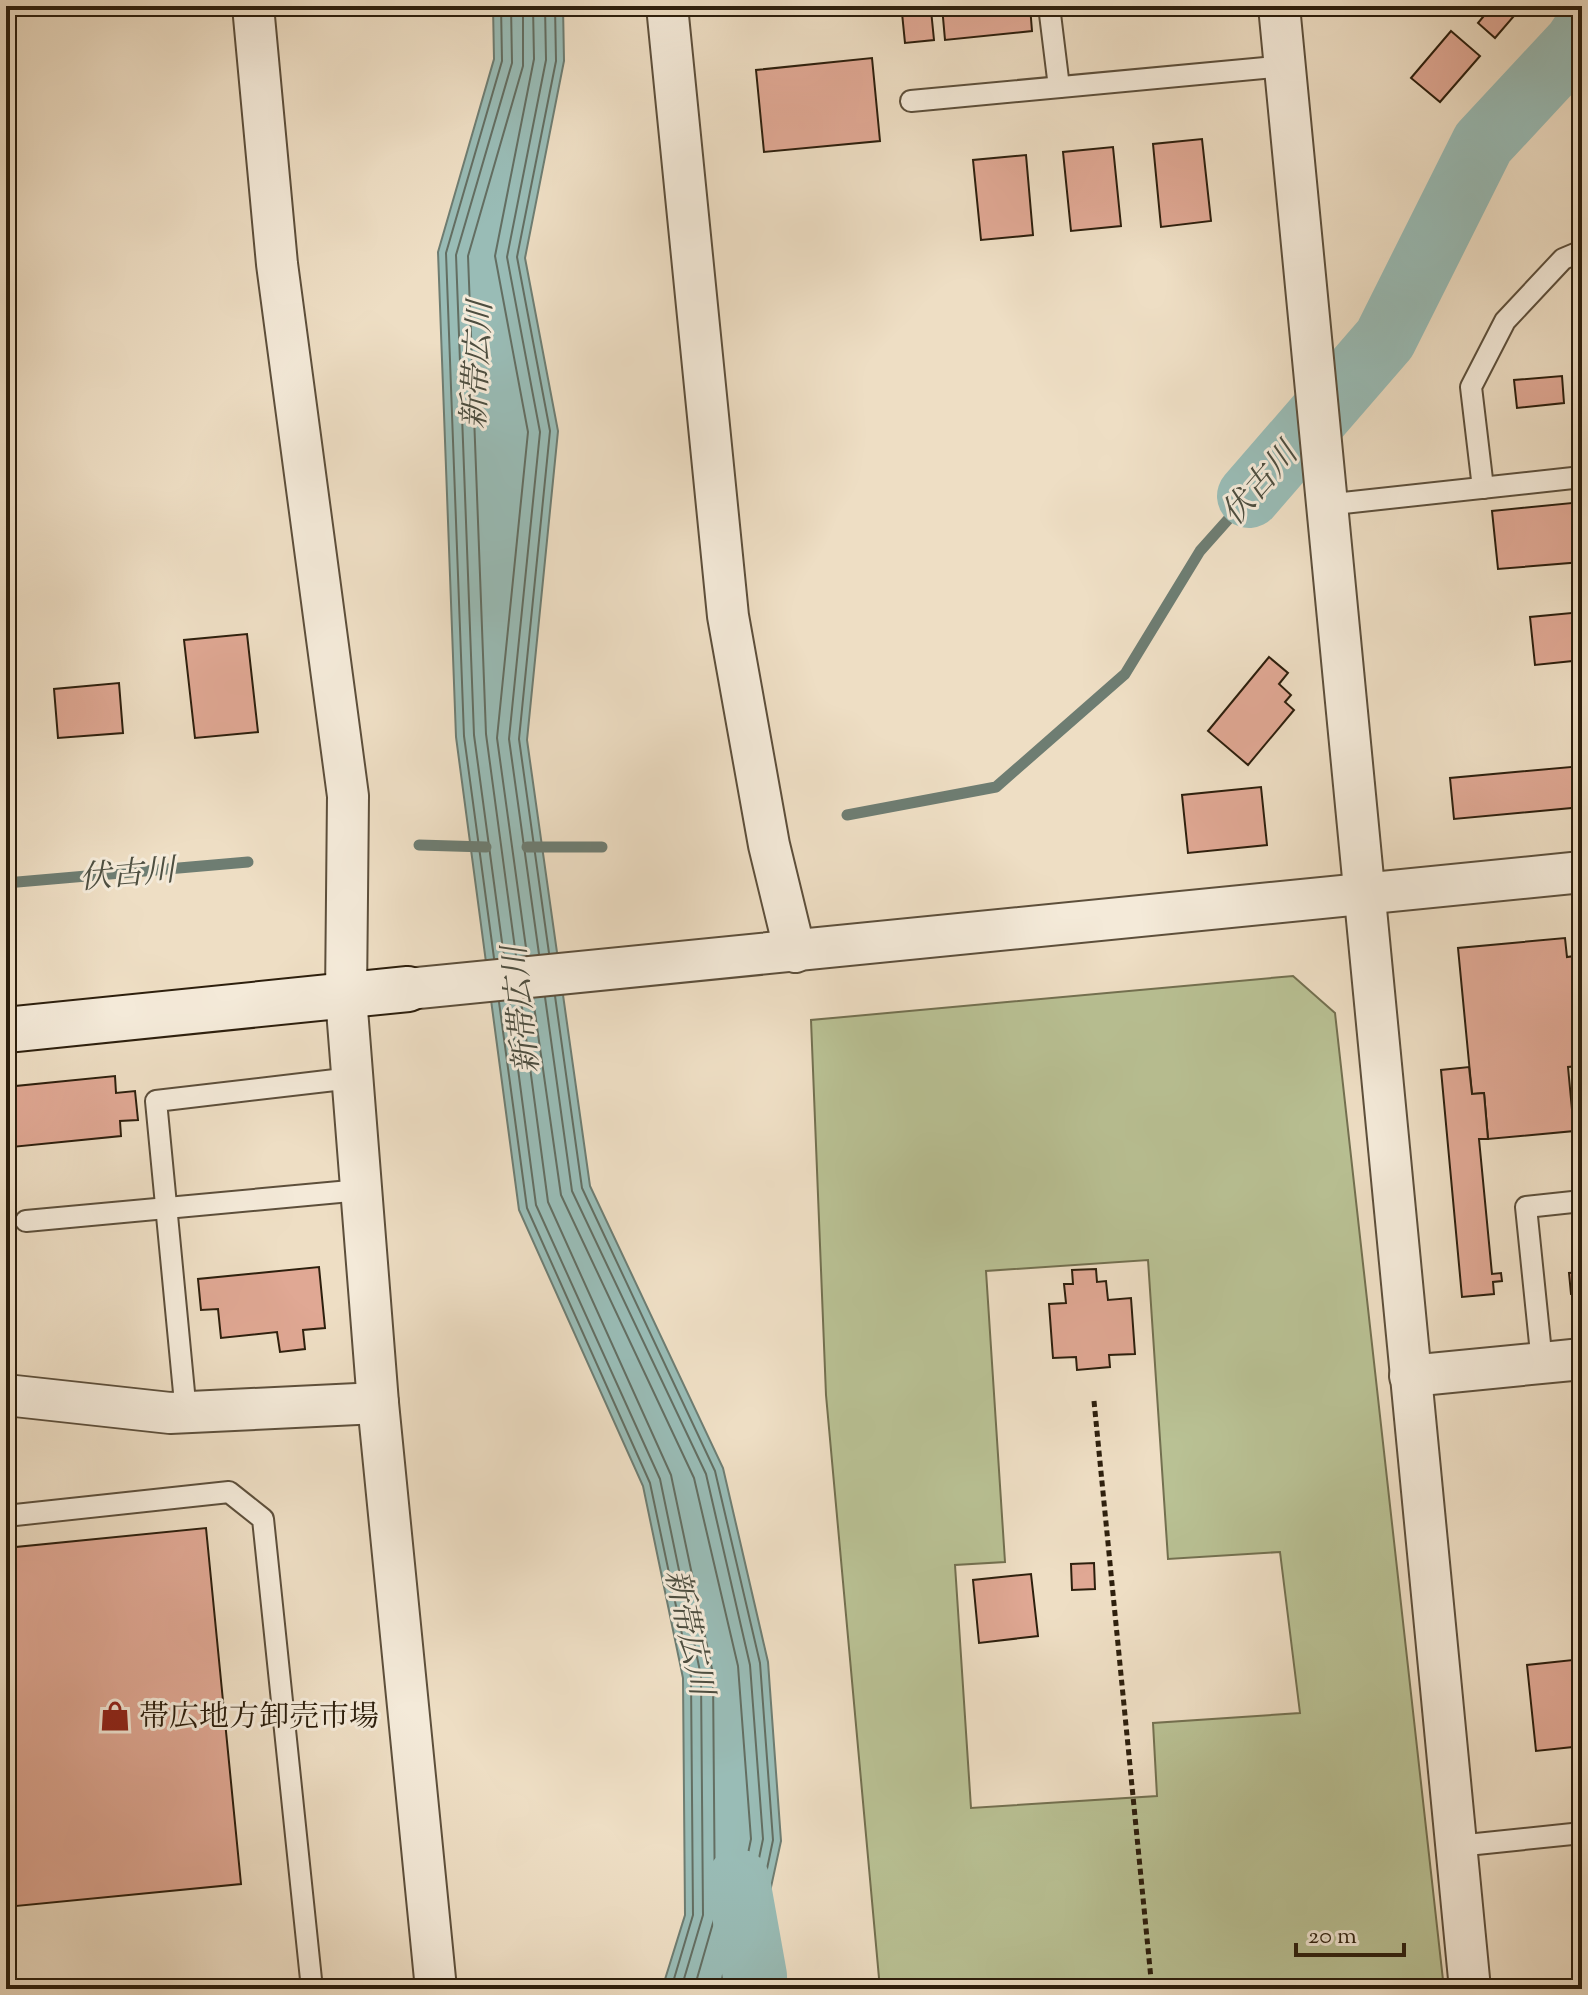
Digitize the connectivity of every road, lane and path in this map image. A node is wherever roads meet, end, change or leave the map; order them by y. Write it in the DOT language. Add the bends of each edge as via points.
graph roads {
  1 [pos="253,6"];
  2 [pos="667,6"];
  3 [pos="1049,6"];
  4 [pos="1279,6"];
  5 [pos="1285,66"];
  6 [pos="1059,87"];
  7 [pos="911,101"];
  8 [pos="1582,251"];
  9 [pos="1582,477"];
  10 [pos="1483,488"];
  11 [pos="1325,498"];
  12 [pos="1582,872"];
  13 [pos="1363,894"];
  14 [pos="795,952"];
  15 [pos="408,989"];
  16 [pos="346,997"];
  17 [pos="6,1030"];
  18 [pos="352,1078"];
  19 [pos="361,1190"];
  20 [pos="1582,1201"];
  21 [pos="167,1207"];
  22 [pos="26,1221"];
  23 [pos="1582,1359"];
  24 [pos="1542,1363"];
  25 [pos="1410,1376"];
  26 [pos="6,1395"];
  27 [pos="1094,1401"];
  28 [pos="378,1403"];
  29 [pos="186,1413"];
  30 [pos="6,1516"];
  31 [pos="1582,1833"];
  32 [pos="1457,1846"];
  33 [pos="312,1989"];
  34 [pos="436,1989"];
  35 [pos="1152,1989"];
  36 [pos="1470,1989"];
  1 -- 16 [label="street" via="277,264 348,796"];
  2 -- 14 [label="street" via="728,616 769,845"];
  3 -- 6 [label="lane"];
  4 -- 5 [label="street"];
  5 -- 6 [label="lane"];
  5 -- 11 [label="street"];
  6 -- 7 [label="lane"];
  8 -- 10 [label="lane" via="1563,259 1505,321 1471,387"];
  9 -- 10 [label="lane"];
  10 -- 11 [label="lane"];
  11 -- 13 [label="street"];
  12 -- 13 [label="street"];
  13 -- 14 [label="street"];
  13 -- 25 [label="street"];
  14 -- 15 [label="street"];
  15 -- 16 [label="street"];
  16 -- 17 [label="street"];
  16 -- 18 [label="street"];
  18 -- 19 [label="street"];
  18 -- 21 [label="lane" via="156,1101"];
  19 -- 21 [label="lane"];
  19 -- 28 [label="street"];
  20 -- 24 [label="lane" via="1526,1207"];
  21 -- 22 [label="lane"];
  21 -- 29 [label="lane"];
  23 -- 24 [label="street"];
  24 -- 25 [label="street"];
  25 -- 32 [label="street"];
  26 -- 29 [label="street"];
  27 -- 35 [label="path"];
  28 -- 29 [label="street"];
  28 -- 34 [label="street"];
  30 -- 33 [label="lane" via="229,1492 263,1519"];
  31 -- 32 [label="lane"];
  32 -- 36 [label="street"];
}
